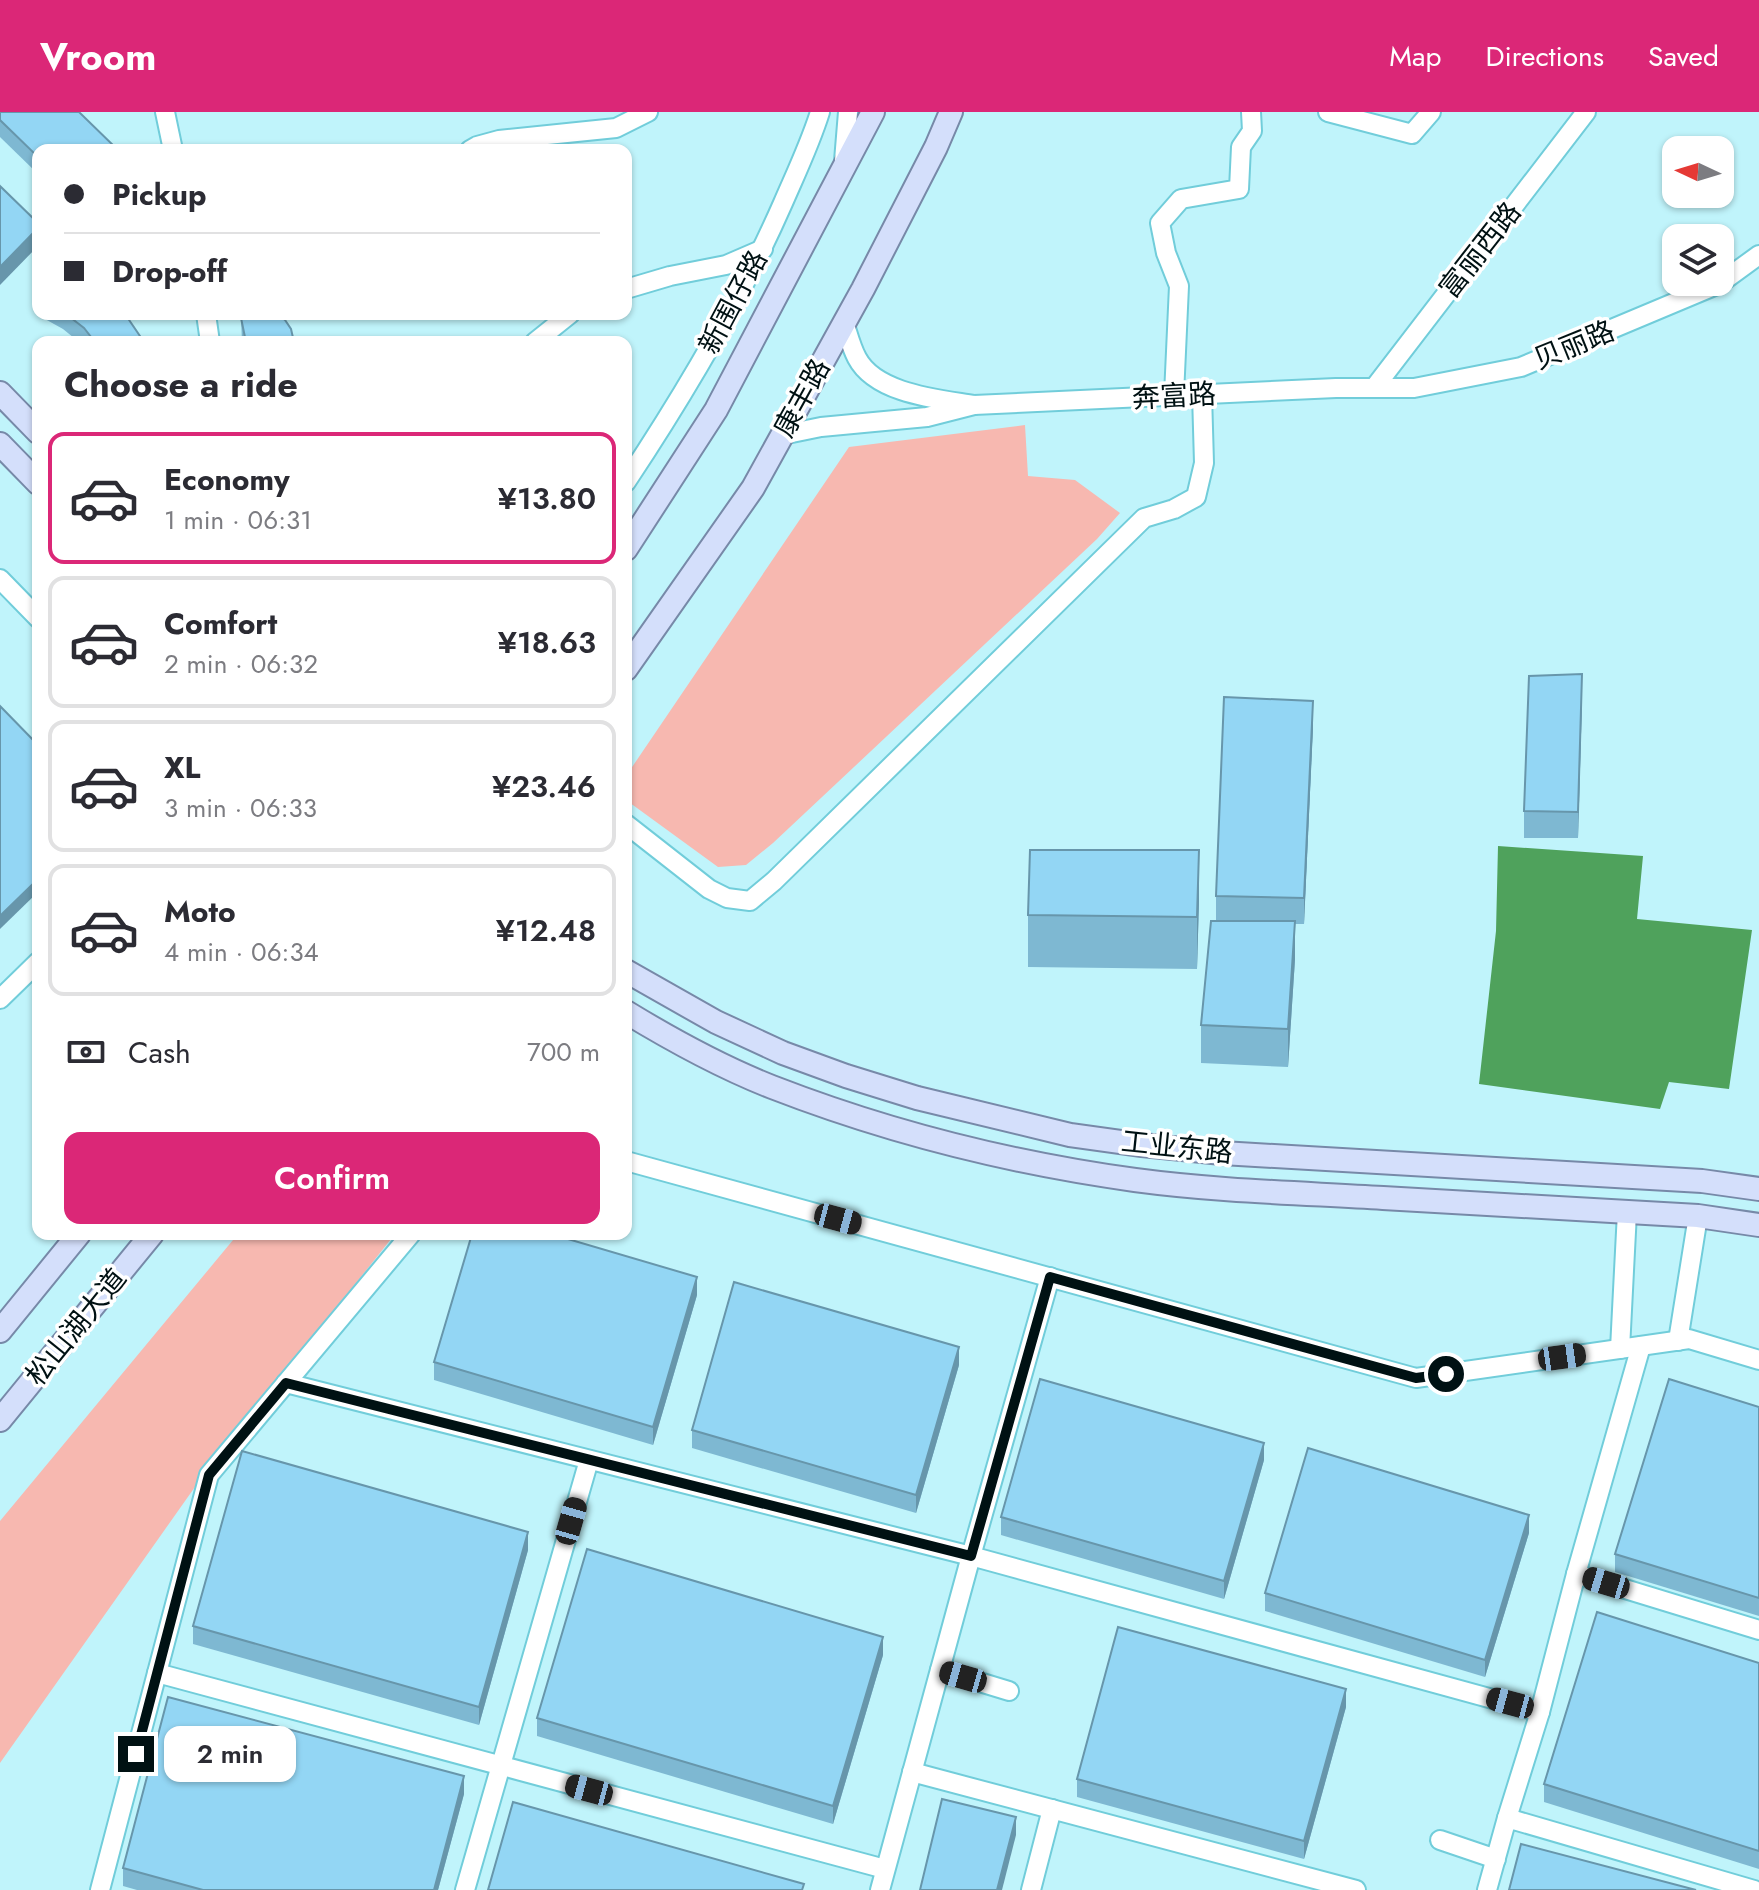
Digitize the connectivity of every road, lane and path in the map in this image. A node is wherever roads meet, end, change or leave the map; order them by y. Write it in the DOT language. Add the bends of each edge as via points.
graph roads {
  1 [pos="165,112"];
  2 [pos="648,112"];
  3 [pos="820,112"];
  4 [pos="848,112"];
  5 [pos="873,112"];
  6 [pos="951,112"];
  7 [pos="1251,112"];
  8 [pos="1328,112"];
  9 [pos="1431,112"];
  10 [pos="1586,112"];
  11 [pos="172,144"];
  12 [pos="484,144"];
  13 [pos="843,169"];
  14 [pos="763,249"];
  15 [pos="1759,255"];
  16 [pos="632,287"];
  17 [pos="562,320"];
  18 [pos="844,322"];
  19 [pos="542,336"];
  20 [pos="1374,388"];
  21 [pos="0,393"];
  22 [pos="1202,394"];
  23 [pos="1174,395"];
  24 [pos="974,405"];
  25 [pos="32,426"];
  26 [pos="782,435"];
  27 [pos="0,444"];
  28 [pos="632,473"];
  29 [pos="32,477"];
  30 [pos="632,540"];
  31 [pos="0,579"];
  32 [pos="32,612"];
  33 [pos="632,660"];
  34 [pos="632,829"];
  35 [pos="32,968"];
  36 [pos="632,974"];
  37 [pos="0,999"];
  38 [pos="632,1015"];
  39 [pos="632,1163"];
  40 [pos="1759,1189"];
  41 [pos="1627,1212"];
  42 [pos="1698,1216"];
  43 [pos="1759,1225"];
  44 [pos="74,1240"];
  45 [pos="147,1240"];
  46 [pos="406,1240"];
  47 [pos="1050,1277"];
  48 [pos="0,1331"];
  49 [pos="1678,1341"];
  50 [pos="1641,1346"];
  51 [pos="1620,1349"];
  52 [pos="1759,1360"];
  53 [pos="286,1383"];
  54 [pos="0,1420"];
  55 [pos="589,1460"];
  56 [pos="971,1556"];
  57 [pos="1576,1574"];
  58 [pos="1759,1630"];
  59 [pos="940,1670"];
  60 [pos="157,1673"];
  61 [pos="1009,1691"];
  62 [pos="1540,1712"];
  63 [pos="501,1766"];
  64 [pos="912,1772"];
  65 [pos="1052,1809"];
  66 [pos="1507,1818"];
  67 [pos="1440,1840"];
  68 [pos="1496,1859"];
  69 [pos="885,1869"];
  70 [pos="1317,1885"];
  71 [pos="100,1890"];
  72 [pos="465,1890"];
  73 [pos="880,1890"];
  74 [pos="1031,1890"];
  75 [pos="1356,1890"];
  76 [pos="1487,1890"];
  77 [pos="1754,1890"];
  1 -- 11 [label="street"];
  2 -- 12 [label="street" via="616,128"];
  3 -- 14 [label="street, 新围仔路"];
  4 -- 13 [label="street"];
  5 -- 13 [label="main road"];
  6 -- 18 [label="main road, 康丰路"];
  7 -- 23 [label="street" via="1252,131 1241,147 1239,189 1181,199 1160,223 1179,286"];
  8 -- 9 [label="street" via="1412,134"];
  10 -- 20 [label="street, 富丽西路"];
  13 -- 30 [label="main road" via="716,410"];
  14 -- 16 [label="street" via="726,265"];
  14 -- 28 [label="street, 新围仔路" via="674,410"];
  15 -- 20 [label="street, 贝丽路" via="1719,284 1521,367 1414,388"];
  17 -- 19 [label="street"];
  18 -- 24 [label="street" via="858,360 877,379 918,396"];
  18 -- 26 [label="main road, 康丰路"];
  20 -- 22 [label="street, 奔富路"];
  21 -- 25 [label="main road"];
  22 -- 23 [label="street, 奔富路"];
  22 -- 34 [label="street" via="1204,463 1196,497 1144,518 750,901 709,889"];
  23 -- 24 [label="street, 奔富路"];
  24 -- 26 [label="street" via="927,417"];
  26 -- 33 [label="main road, 康丰路" via="753,488"];
  27 -- 29 [label="main road"];
  31 -- 32 [label="street"];
  35 -- 37 [label="street"];
  36 -- 40 [label="main road, 工业东路" via="783,1053 917,1098 1070,1135 1222,1153 1702,1181"];
  38 -- 41 [label="main road, 工业东路" via="700,1054 795,1096 907,1132 1064,1169 1219,1189"];
  39 -- 47 [label="street"];
  41 -- 42 [label="main road, 工业东路"];
  41 -- 51 [label="street"];
  42 -- 43 [label="main road, 工业东路"];
  42 -- 49 [label="street"];
  44 -- 48 [label="main road, 松山湖大道"];
  45 -- 54 [label="main road, 松山湖大道"];
  46 -- 53 [label="street"];
  47 -- 51 [label="street" via="1416,1378"];
  47 -- 56 [label="street"];
  49 -- 50 [label="street"];
  49 -- 52 [label="street" via="1689,1339"];
  50 -- 51 [label="street"];
  50 -- 57 [label="street"];
  53 -- 55 [label="street"];
  53 -- 60 [label="street" via="209,1475"];
  55 -- 56 [label="street"];
  55 -- 63 [label="street"];
  56 -- 59 [label="street"];
  56 -- 62 [label="street"];
  57 -- 58 [label="street"];
  57 -- 62 [label="street"];
  59 -- 61 [label="street"];
  59 -- 64 [label="street"];
  60 -- 63 [label="street"];
  60 -- 71 [label="street"];
  62 -- 66 [label="street"];
  63 -- 69 [label="street"];
  63 -- 72 [label="street"];
  64 -- 65 [label="street"];
  64 -- 69 [label="street"];
  65 -- 70 [label="street"];
  65 -- 74 [label="street"];
  66 -- 68 [label="street"];
  66 -- 77 [label="street"];
  67 -- 68 [label="street"];
  68 -- 76 [label="street"];
  69 -- 73 [label="street"];
  70 -- 75 [label="street"];
}
